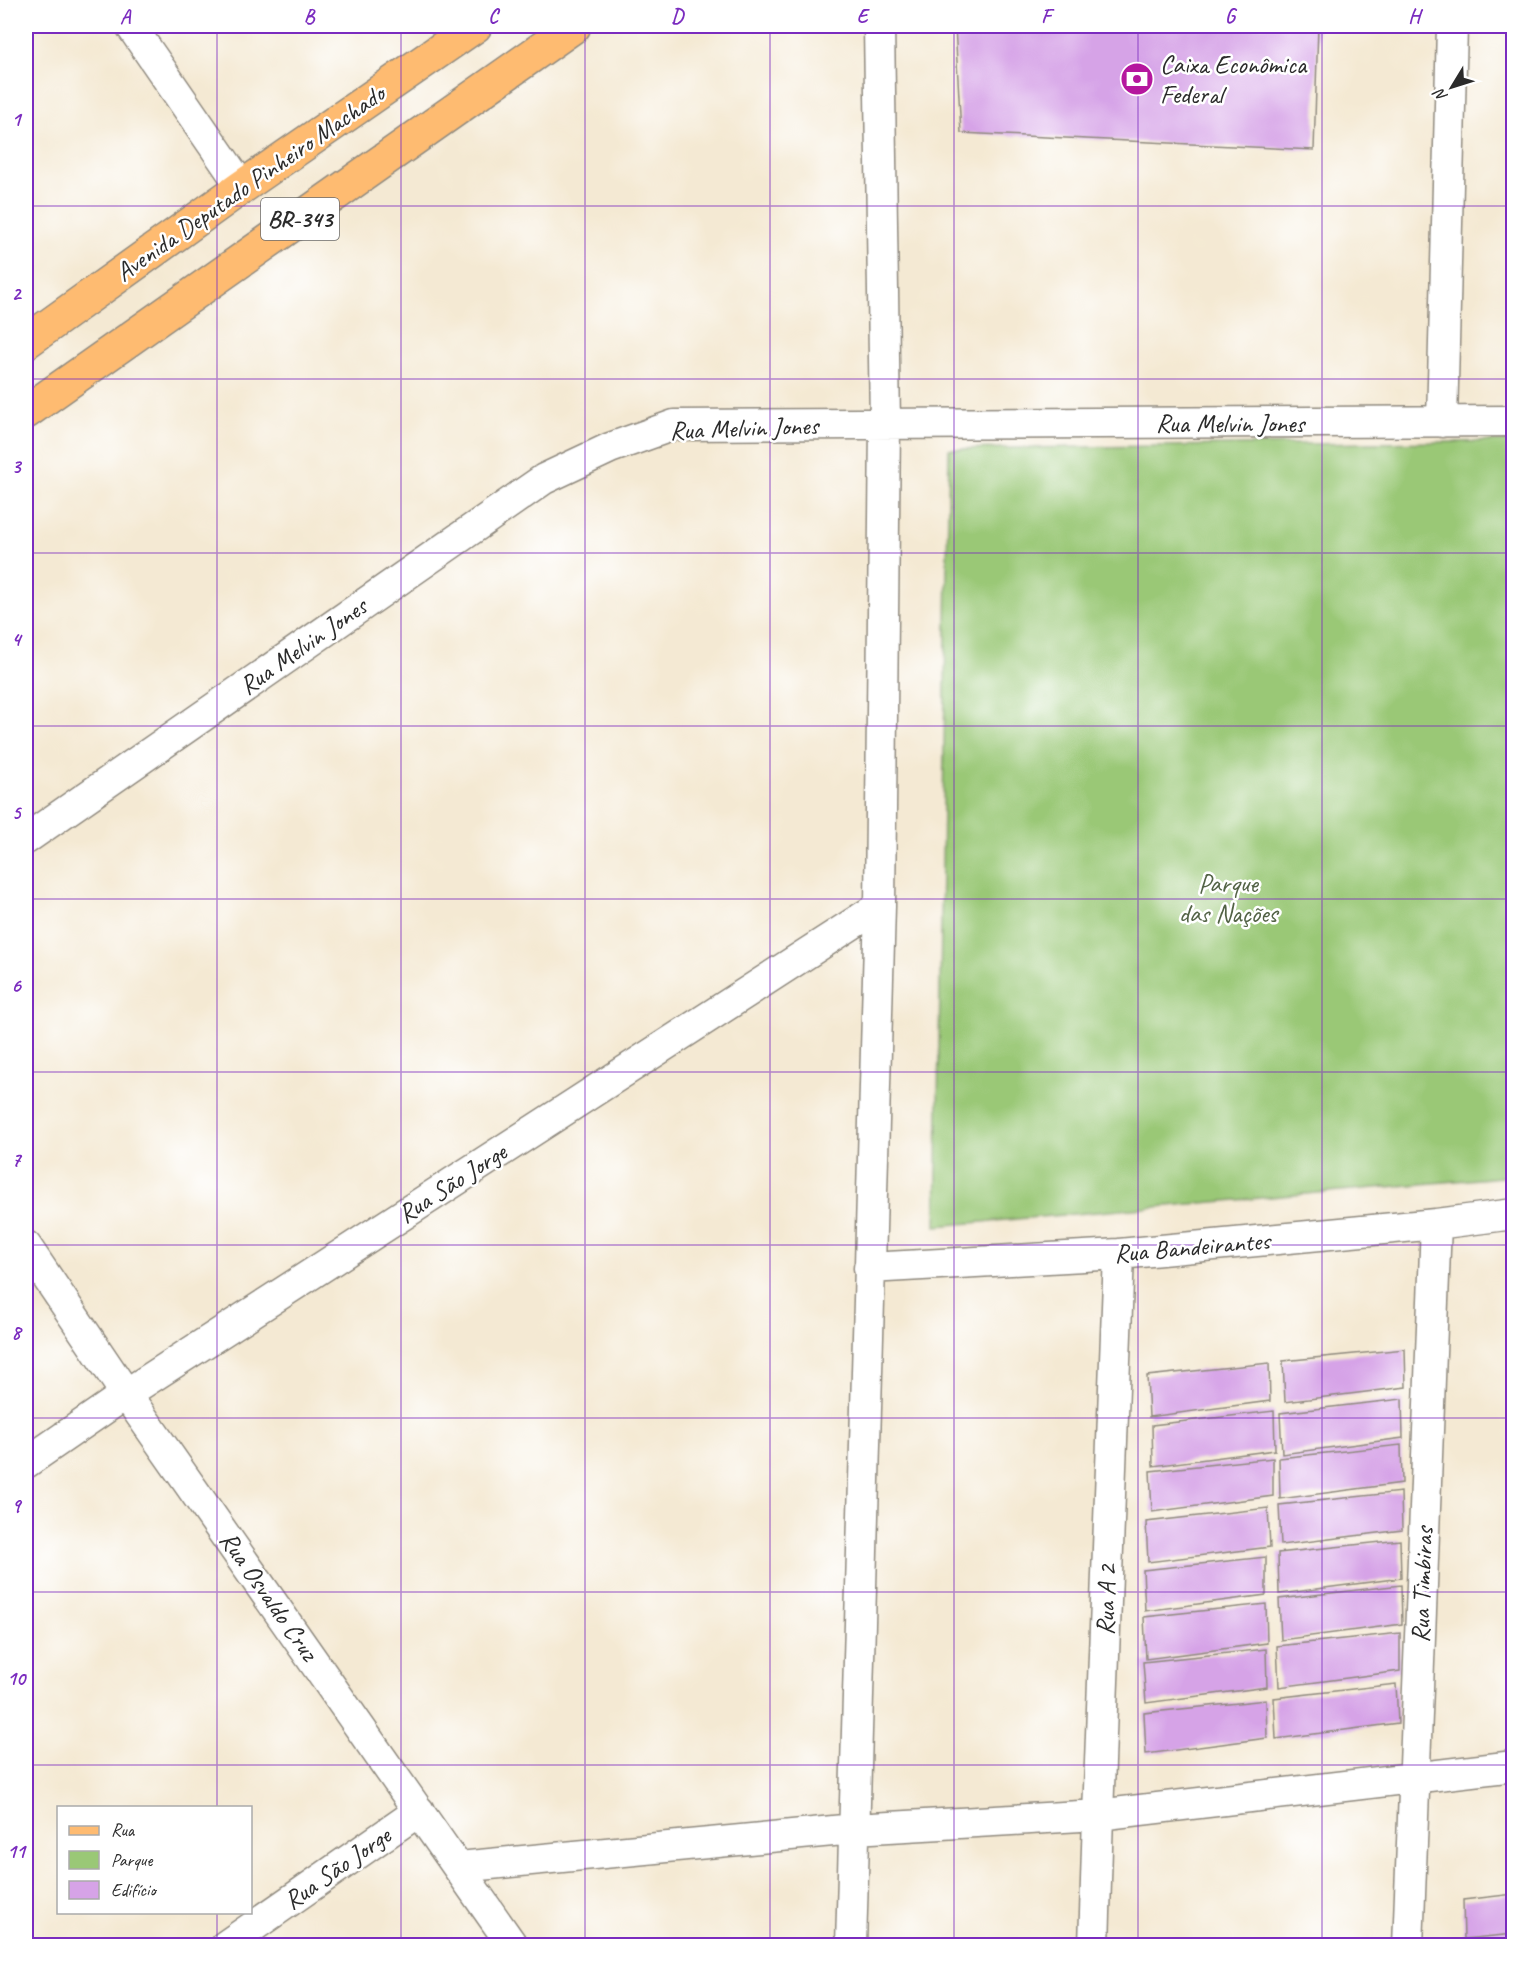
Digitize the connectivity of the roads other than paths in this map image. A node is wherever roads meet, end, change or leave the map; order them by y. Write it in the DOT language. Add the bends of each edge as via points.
graph roads {
  1 [pos="131,26"];
  2 [pos="475,26"];
  3 [pos="574,26"];
  4 [pos="879,26"];
  5 [pos="1452,26"];
  6 [pos="242,187"];
  7 [pos="26,342"];
  8 [pos="26,412"];
  9 [pos="1514,421"];
  10 [pos="1442,422"];
  11 [pos="885,424"];
  12 [pos="26,839"];
  13 [pos="880,906"];
  14 [pos="1514,1214"];
  15 [pos="1436,1224"];
  16 [pos="26,1246"];
  17 [pos="1119,1254"];
  18 [pos="869,1268"];
  19 [pos="126,1394"];
  20 [pos="26,1463"];
  21 [pos="1514,1766"];
  22 [pos="1415,1778"];
  23 [pos="419,1811"];
  24 [pos="1098,1815"];
  25 [pos="854,1829"];
  26 [pos="459,1868"];
  27 [pos="225,1946"];
  28 [pos="513,1946"];
  29 [pos="851,1946"];
  30 [pos="1095,1946"];
  31 [pos="1408,1946"];
  1 -- 6 [label="street"];
  2 -- 6 [label="main road, Avenida Deputado Pinheiro Machado / BR-343"];
  3 -- 8 [label="main road, BR-343"];
  4 -- 11 [label="street"];
  5 -- 10 [label="street"];
  6 -- 7 [label="main road, Avenida Deputado Pinheiro Machado / BR-343"];
  9 -- 10 [label="street, Rua Melvin Jones"];
  10 -- 11 [label="street, Rua Melvin Jones"];
  11 -- 12 [label="street, Rua Melvin Jones" via="674,426 610,448 544,479"];
  11 -- 13 [label="street"];
  13 -- 18 [label="street"];
  13 -- 19 [label="street, Rua São Jorge"];
  14 -- 15 [label="street, Rua Bandeirantes"];
  15 -- 17 [label="street, Rua Bandeirantes"];
  15 -- 22 [label="street, Rua Timbiras"];
  16 -- 19 [label="street, Rua Osvaldo Cruz"];
  17 -- 18 [label="street, Rua Bandeirantes"];
  17 -- 24 [label="street, Rua A 2"];
  18 -- 25 [label="street"];
  19 -- 20 [label="street, Rua São Jorge"];
  19 -- 23 [label="street, Rua Osvaldo Cruz"];
  21 -- 22 [label="street"];
  22 -- 24 [label="street"];
  22 -- 31 [label="street, Rua Timbiras"];
  23 -- 26 [label="street, Rua Osvaldo Cruz"];
  23 -- 27 [label="street, Rua São Jorge"];
  24 -- 25 [label="street"];
  24 -- 30 [label="street, Rua A 2"];
  25 -- 26 [label="street"];
  25 -- 29 [label="street"];
  26 -- 28 [label="street, Rua Osvaldo Cruz"];
}
